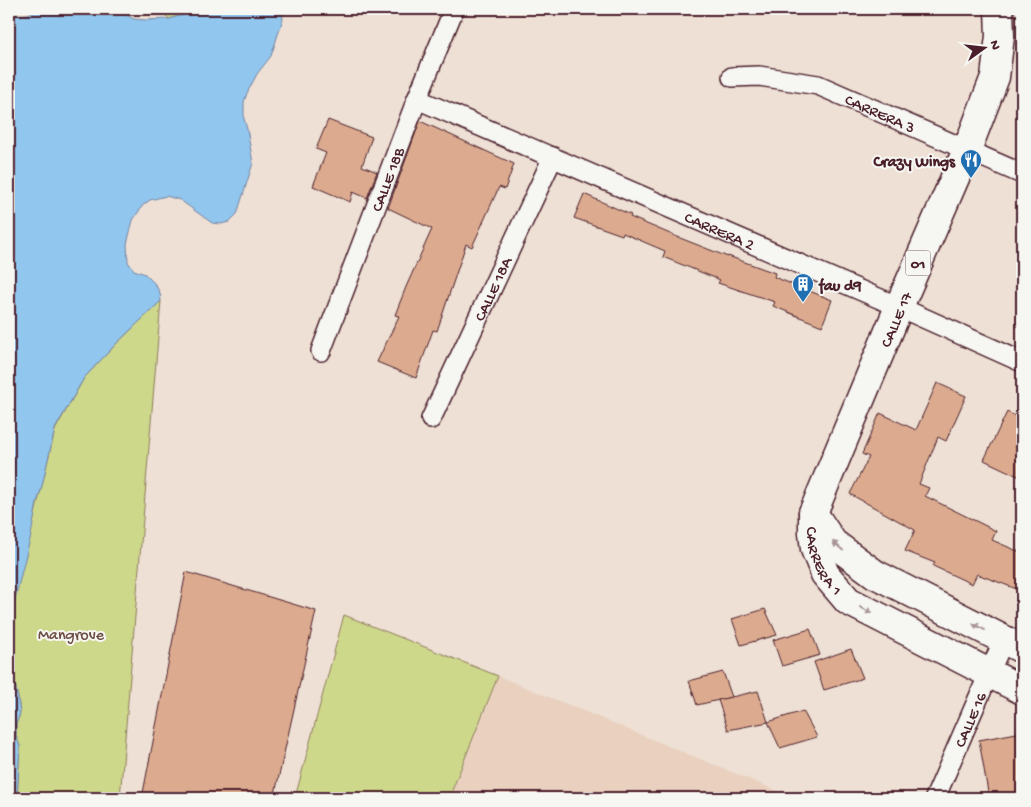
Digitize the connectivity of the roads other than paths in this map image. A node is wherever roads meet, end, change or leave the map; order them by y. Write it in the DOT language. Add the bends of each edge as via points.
graph roads {
  1 [pos="454,9"];
  2 [pos="999,9"];
  3 [pos="732,77"];
  4 [pos="417,99"];
  5 [pos="967,150"];
  6 [pos="553,158"];
  7 [pos="1022,174"];
  8 [pos="900,306"];
  9 [pos="321,351"];
  10 [pos="1022,362"];
  11 [pos="431,419"];
  12 [pos="813,513"];
  13 [pos="1013,644"];
  14 [pos="989,672"];
  15 [pos="1022,690"];
  16 [pos="935,798"];
  1 -- 4 [label="street, CALLE 18B"];
  2 -- 5 [label="highway, CALLE 17 / 01" via="996,77"];
  3 -- 5 [label="street, CARRERA 3" via="759,76 818,85"];
  4 -- 6 [label="street, CARRERA 2"];
  4 -- 9 [label="street, CALLE 18B"];
  5 -- 7 [label="street, CARRERA 3"];
  5 -- 8 [label="highway, CALLE 17 / 01"];
  6 -- 8 [label="street, CARRERA 2"];
  6 -- 11 [label="street, CALLE 18A"];
  8 -- 10 [label="street, CARRERA 2"];
  8 -- 12 [label="highway, CALLE 17 / 01"];
  13 -- 12 [label="highway, CARRERA 1, one-way" via="875,574 833,543"];
  12 -- 14 [label="highway, CARRERA 1 / 01, one-way" via="815,549 825,574 848,601"];
  13 -- 14 [label="street, CALLE 16"];
  14 -- 15 [label="highway, CARRERA 1 / 01"];
  14 -- 16 [label="street, CALLE 16"];
}
